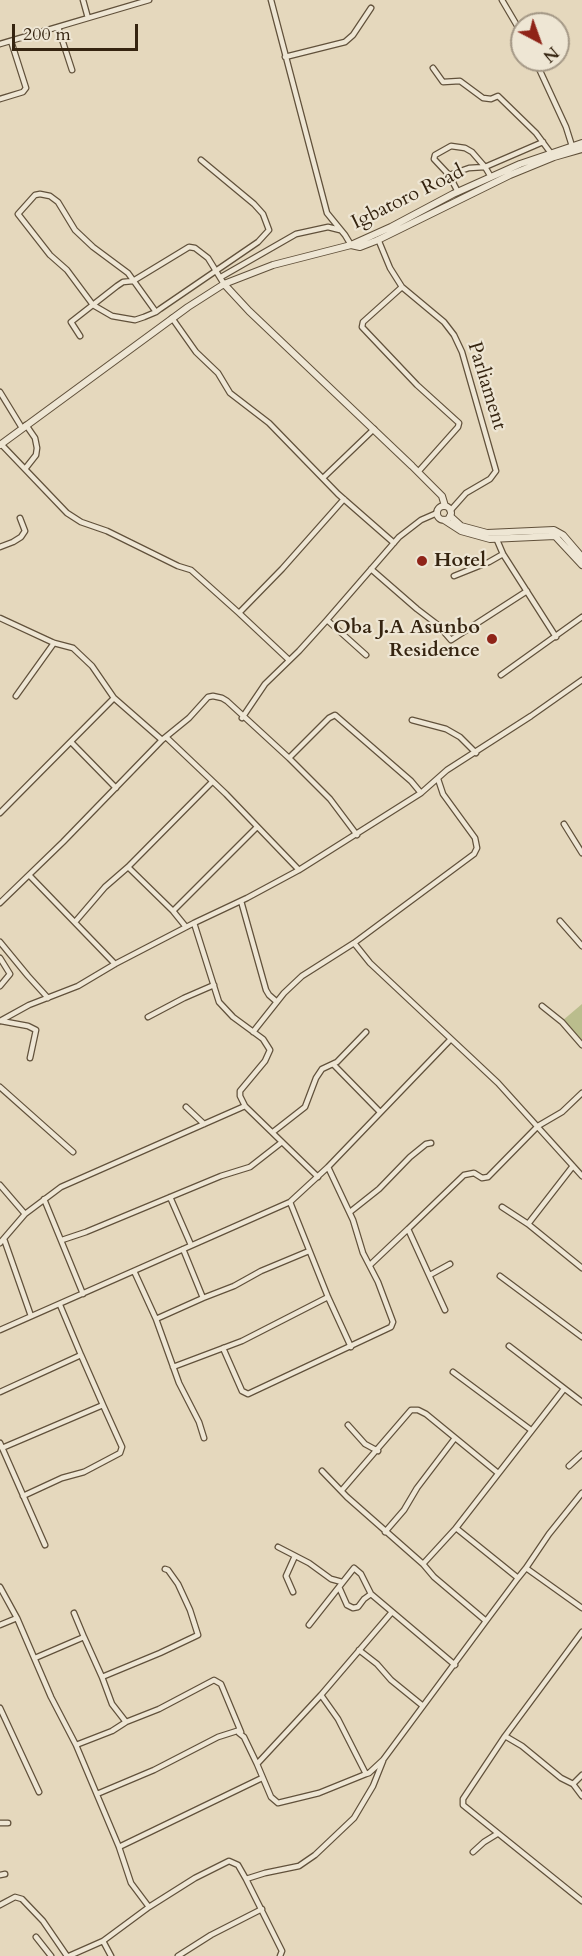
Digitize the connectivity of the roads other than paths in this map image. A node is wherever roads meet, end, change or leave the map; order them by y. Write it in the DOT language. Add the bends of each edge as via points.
graph roads {
  1 [pos="83,0"];
  2 [pos="149,0"];
  3 [pos="271,0"];
  4 [pos="502,0"];
  5 [pos="139,1"];
  6 [pos="371,8"];
  7 [pos="510,14"];
  8 [pos="88,18"];
  9 [pos="58,27"];
  10 [pos="11,40"];
  11 [pos="0,44"];
  12 [pos="285,57"];
  13 [pos="433,68"];
  14 [pos="72,70"];
  15 [pos="541,72"];
  16 [pos="0,99"];
  17 [pos="543,142"];
  18 [pos="582,143"];
  19 [pos="572,146"];
  20 [pos="582,149"];
  21 [pos="522,151"];
  22 [pos="550,152"];
  23 [pos="201,160"];
  24 [pos="527,161"];
  25 [pos="485,167"];
  26 [pos="449,175"];
  27 [pos="491,177"];
  28 [pos="458,192"];
  29 [pos="386,230"];
  30 [pos="342,231"];
  31 [pos="378,240"];
  32 [pos="351,245"];
  33 [pos="217,270"];
  34 [pos="222,280"];
  35 [pos="133,281"];
  36 [pos="402,287"];
  37 [pos="93,305"];
  38 [pos="156,312"];
  39 [pos="172,318"];
  40 [pos="80,336"];
  41 [pos="0,392"];
  42 [pos="24,426"];
  43 [pos="374,429"];
  44 [pos="1,444"];
  45 [pos="25,469"];
  46 [pos="418,472"];
  47 [pos="323,478"];
  48 [pos="344,499"];
  49 [pos="436,513"];
  50 [pos="447,513"];
  51 [pos="20,518"];
  52 [pos="497,540"];
  53 [pos="394,543"];
  54 [pos="0,547"];
  55 [pos="503,554"];
  56 [pos="582,557"];
  57 [pos="582,565"];
  58 [pos="371,568"];
  59 [pos="454,576"];
  60 [pos="527,591"];
  61 [pos="239,613"];
  62 [pos="582,617"];
  63 [pos="0,618"];
  64 [pos="327,620"];
  65 [pos="556,636"];
  66 [pos="54,643"];
  67 [pos="366,655"];
  68 [pos="289,660"];
  69 [pos="501,675"];
  70 [pos="582,680"];
  71 [pos="16,696"];
  72 [pos="114,698"];
  73 [pos="242,717"];
  74 [pos="412,720"];
  75 [pos="164,739"];
  76 [pos="71,742"];
  77 [pos="476,753"];
  78 [pos="289,758"];
  79 [pos="438,779"];
  80 [pos="212,782"];
  81 [pos="116,788"];
  82 [pos="421,793"];
  83 [pos="0,813"];
  84 [pos="564,824"];
  85 [pos="257,826"];
  86 [pos="357,835"];
  87 [pos="582,853"];
  88 [pos="128,867"];
  89 [pos="299,870"];
  90 [pos="29,875"];
  91 [pos="241,901"];
  92 [pos="0,903"];
  93 [pos="173,911"];
  94 [pos="560,921"];
  95 [pos="75,922"];
  96 [pos="194,923"];
  97 [pos="186,927"];
  98 [pos="0,942"];
  99 [pos="354,943"];
  100 [pos="582,946"];
  101 [pos="0,958"];
  102 [pos="115,964"];
  103 [pos="214,985"];
  104 [pos="0,986"];
  105 [pos="48,998"];
  106 [pos="277,1002"];
  107 [pos="542,1006"];
  108 [pos="148,1017"];
  109 [pos="0,1021"];
  110 [pos="254,1032"];
  111 [pos="366,1032"];
  112 [pos="450,1040"];
  113 [pos="582,1045"];
  114 [pos="30,1058"];
  115 [pos="333,1064"];
  116 [pos="0,1087"];
  117 [pos="582,1093"];
  118 [pos="245,1106"];
  119 [pos="186,1107"];
  120 [pos="380,1112"];
  121 [pos="204,1124"];
  122 [pos="538,1126"];
  123 [pos="273,1132"];
  124 [pos="282,1142"];
  125 [pos="430,1143"];
  126 [pos="72,1152"];
  127 [pos="573,1166"];
  128 [pos="328,1167"];
  129 [pos="582,1176"];
  130 [pos="318,1177"];
  131 [pos="0,1185"];
  132 [pos="170,1197"];
  133 [pos="44,1199"];
  134 [pos="290,1202"];
  135 [pos="502,1207"];
  136 [pos="350,1212"];
  137 [pos="25,1214"];
  138 [pos="528,1224"];
  139 [pos="408,1229"];
  140 [pos="62,1240"];
  141 [pos="2,1241"];
  142 [pos="190,1245"];
  143 [pos="183,1249"];
  144 [pos="309,1251"];
  145 [pos="450,1264"];
  146 [pos="370,1265"];
  147 [pos="582,1268"];
  148 [pos="134,1270"];
  149 [pos="430,1275"];
  150 [pos="500,1276"];
  151 [pos="83,1294"];
  152 [pos="328,1297"];
  153 [pos="204,1298"];
  154 [pos="60,1305"];
  155 [pos="446,1310"];
  156 [pos="31,1316"];
  157 [pos="156,1319"];
  158 [pos="0,1330"];
  159 [pos="582,1337"];
  160 [pos="509,1346"];
  161 [pos="351,1347"];
  162 [pos="223,1348"];
  163 [pos="81,1355"];
  164 [pos="174,1367"];
  165 [pos="453,1372"];
  166 [pos="564,1389"];
  167 [pos="0,1392"];
  168 [pos="582,1402"];
  169 [pos="103,1405"];
  170 [pos="348,1425"];
  171 [pos="531,1430"];
  172 [pos="204,1438"];
  173 [pos="455,1438"];
  174 [pos="1,1446"];
  175 [pos="378,1451"];
  176 [pos="582,1454"];
  177 [pos="569,1466"];
  178 [pos="322,1471"];
  179 [pos="498,1473"];
  180 [pos="342,1490"];
  181 [pos="582,1493"];
  182 [pos="23,1496"];
  183 [pos="456,1528"];
  184 [pos="385,1532"];
  185 [pos="45,1545"];
  186 [pos="278,1547"];
  187 [pos="296,1556"];
  188 [pos="423,1564"];
  189 [pos="526,1568"];
  190 [pos="165,1569"];
  191 [pos="518,1578"];
  192 [pos="341,1584"];
  193 [pos="0,1587"];
  194 [pos="292,1592"];
  195 [pos="371,1594"];
  196 [pos="582,1608"];
  197 [pos="392,1612"];
  198 [pos="74,1613"];
  199 [pos="17,1618"];
  200 [pos="486,1621"];
  201 [pos="0,1625"];
  202 [pos="309,1625"];
  203 [pos="582,1632"];
  204 [pos="84,1637"];
  205 [pos="359,1650"];
  206 [pos="35,1658"];
  207 [pos="455,1665"];
  208 [pos="102,1677"];
  209 [pos="321,1695"];
  210 [pos="423,1707"];
  211 [pos="0,1708"];
  212 [pos="126,1722"];
  213 [pos="242,1735"];
  214 [pos="505,1736"];
  215 [pos="76,1746"];
  216 [pos="383,1760"];
  217 [pos="257,1764"];
  218 [pos="366,1774"];
  219 [pos="582,1775"];
  220 [pos="262,1778"];
  221 [pos="573,1784"];
  222 [pos="39,1792"];
  223 [pos="97,1794"];
  224 [pos="582,1796"];
  225 [pos="0,1823"];
  226 [pos="8,1823"];
  227 [pos="497,1834"];
  228 [pos="119,1847"];
  229 [pos="473,1852"];
  230 [pos="246,1879"];
  231 [pos="582,1901"];
  232 [pos="0,1905"];
  233 [pos="149,1907"];
  234 [pos="262,1910"];
  235 [pos="36,1937"];
  236 [pos="103,1941"];
  237 [pos="51,1956"];
  238 [pos="68,1956"];
  239 [pos="111,1956"];
  240 [pos="178,1956"];
  241 [pos="279,1956"];
  1 -- 8 [label="street"];
  2 -- 5 [label="street"];
  3 -- 12 [label="street"];
  4 -- 7 [label="street"];
  5 -- 8 [label="street"];
  6 -- 12 [label="street" via="345,42"];
  8 -- 9 [label="street"];
  9 -- 10 [label="street"];
  9 -- 14 [label="street"];
  10 -- 11 [label="street"];
  10 -- 16 [label="street" via="26,88"];
  12 -- 30 [label="street" via="327,213"];
  13 -- 17 [label="street" via="443,82 460,81 483,98 498,96"];
  15 -- 19 [label="street"];
  17 -- 21 [label="street"];
  17 -- 22 [label="street"];
  18 -- 19 [label="street, Igbatoro Road"];
  19 -- 22 [label="street, Igbatoro Road"];
  20 -- 31 [label="street, Igbatoro Road" via="510,175"];
  21 -- 24 [label="street"];
  21 -- 25 [label="street"];
  22 -- 24 [label="street, Igbatoro Road"];
  23 -- 33 [label="street" via="254,204 269,230"];
  24 -- 27 [label="street, Igbatoro Road"];
  25 -- 26 [label="street"];
  25 -- 26 [label="street" via="470,150 451,146 434,157"];
  25 -- 27 [label="street"];
  26 -- 28 [label="street"];
  27 -- 28 [label="street, Igbatoro Road"];
  28 -- 29 [label="street, Igbatoro Road"];
  29 -- 31 [label="street"];
  29 -- 32 [label="street, Igbatoro Road"];
  30 -- 32 [label="street"];
  30 -- 34 [label="street" via="328,227 296,234"];
  31 -- 32 [label="street, Igbatoro Road" via="360,247"];
  31 -- 36 [label="street, Parliament"];
  32 -- 34 [label="street"];
  33 -- 34 [label="street"];
  33 -- 35 [label="street" via="208,258 189,247"];
  33 -- 38 [label="street"];
  34 -- 39 [label="street"];
  34 -- 43 [label="street" via="249,311"];
  35 -- 37 [label="street" via="123,282"];
  35 -- 37 [label="street" via="75,230 58,202 45,194 35,195 19,211 19,218"];
  35 -- 38 [label="street"];
  36 -- 46 [label="street" via="362,327 459,423"];
  36 -- 50 [label="street, Parliament" via="454,335 496,471"];
  37 -- 38 [label="street" via="124,319 135,320"];
  37 -- 40 [label="street" via="71,322"];
  39 -- 42 [label="street"];
  39 -- 47 [label="street" via="230,393 269,423"];
  41 -- 42 [label="street"];
  42 -- 44 [label="street"];
  42 -- 45 [label="street" via="35,438 37,448"];
  43 -- 46 [label="street"];
  43 -- 47 [label="street"];
  44 -- 45 [label="street"];
  45 -- 61 [label="street" via="67,513 191,570"];
  46 -- 50 [label="street" via="442,496"];
  47 -- 48 [label="street"];
  48 -- 53 [label="street"];
  48 -- 61 [label="street"];
  49 -- 50 [label="street" via="438,517"];
  49 -- 50 [label="street" via="438,508"];
  49 -- 53 [label="street"];
  50 -- 52 [label="street" via="453,527"];
  50 -- 56 [label="street" via="469,530 487,533 554,530"];
  51 -- 54 [label="street" via="25,531 21,537"];
  52 -- 55 [label="street"];
  52 -- 57 [label="street" via="555,536"];
  53 -- 58 [label="street"];
  55 -- 59 [label="street"];
  55 -- 60 [label="street"];
  58 -- 60 [label="street" via="438,624 451,640"];
  58 -- 64 [label="street"];
  60 -- 65 [label="street"];
  61 -- 68 [label="street"];
  62 -- 65 [label="street"];
  63 -- 66 [label="street"];
  64 -- 67 [label="street"];
  64 -- 68 [label="street"];
  65 -- 69 [label="street"];
  66 -- 71 [label="street"];
  66 -- 72 [label="street" via="73,648 83,657"];
  68 -- 73 [label="street" via="265,684"];
  70 -- 77 [label="street"];
  72 -- 75 [label="street"];
  72 -- 76 [label="street"];
  73 -- 75 [label="street" via="217,695 208,697"];
  73 -- 78 [label="street"];
  74 -- 77 [label="street" via="460,736"];
  75 -- 80 [label="street"];
  75 -- 81 [label="street"];
  76 -- 81 [label="street"];
  76 -- 83 [label="street"];
  77 -- 79 [label="street"];
  78 -- 82 [label="street" via="335,715"];
  78 -- 86 [label="street" via="330,799"];
  79 -- 82 [label="street"];
  79 -- 99 [label="street" via="443,794 475,838 476,851"];
  80 -- 85 [label="street"];
  80 -- 88 [label="street"];
  81 -- 90 [label="street"];
  82 -- 86 [label="street"];
  84 -- 87 [label="street"];
  85 -- 89 [label="street"];
  85 -- 93 [label="street"];
  86 -- 89 [label="street"];
  88 -- 93 [label="street"];
  88 -- 95 [label="street"];
  89 -- 91 [label="street"];
  90 -- 92 [label="street"];
  90 -- 95 [label="street"];
  91 -- 96 [label="street"];
  91 -- 106 [label="street" via="266,990"];
  93 -- 97 [label="street"];
  94 -- 100 [label="street"];
  95 -- 102 [label="street"];
  96 -- 97 [label="street"];
  96 -- 103 [label="street"];
  97 -- 102 [label="street"];
  98 -- 105 [label="street"];
  99 -- 106 [label="street" via="302,976"];
  99 -- 112 [label="street"];
  101 -- 104 [label="street" via="10,974"];
  102 -- 105 [label="street"];
  103 -- 108 [label="street"];
  103 -- 110 [label="street" via="219,1002"];
  105 -- 109 [label="street"];
  106 -- 110 [label="street"];
  107 -- 113 [label="street"];
  109 -- 114 [label="street" via="36,1030"];
  110 -- 118 [label="street" via="270,1050 240,1091"];
  111 -- 115 [label="street"];
  112 -- 120 [label="street"];
  112 -- 122 [label="street"];
  115 -- 120 [label="street"];
  115 -- 123 [label="street" via="325,1066 316,1078 305,1107"];
  116 -- 126 [label="street"];
  117 -- 122 [label="street" via="562,1112"];
  118 -- 121 [label="street"];
  118 -- 123 [label="street"];
  119 -- 121 [label="street"];
  120 -- 128 [label="street"];
  121 -- 133 [label="street" via="61,1187"];
  122 -- 127 [label="street"];
  122 -- 139 [label="street" via="488,1177 464,1175"];
  123 -- 124 [label="street"];
  124 -- 130 [label="street"];
  124 -- 132 [label="street" via="250,1167"];
  125 -- 136 [label="street"];
  127 -- 129 [label="street"];
  127 -- 138 [label="street"];
  128 -- 130 [label="street"];
  128 -- 136 [label="street"];
  130 -- 134 [label="street"];
  131 -- 137 [label="street"];
  132 -- 140 [label="street"];
  132 -- 142 [label="street"];
  133 -- 137 [label="street"];
  133 -- 140 [label="street"];
  134 -- 142 [label="street"];
  134 -- 144 [label="street"];
  135 -- 138 [label="street"];
  136 -- 146 [label="street"];
  137 -- 141 [label="street"];
  138 -- 147 [label="street"];
  139 -- 146 [label="street"];
  139 -- 149 [label="street"];
  140 -- 151 [label="street"];
  141 -- 156 [label="street"];
  142 -- 143 [label="street"];
  143 -- 148 [label="street"];
  143 -- 153 [label="street"];
  144 -- 152 [label="street"];
  144 -- 153 [label="street"];
  145 -- 149 [label="street"];
  146 -- 161 [label="street" via="393,1325"];
  148 -- 151 [label="street"];
  148 -- 157 [label="street"];
  149 -- 155 [label="street"];
  150 -- 159 [label="street"];
  151 -- 154 [label="street"];
  152 -- 161 [label="street"];
  152 -- 162 [label="street"];
  153 -- 157 [label="street"];
  154 -- 156 [label="street"];
  154 -- 163 [label="street"];
  156 -- 158 [label="street"];
  157 -- 164 [label="street"];
  160 -- 166 [label="street"];
  161 -- 162 [label="street" via="248,1394 242,1391"];
  162 -- 164 [label="street"];
  163 -- 167 [label="street"];
  163 -- 169 [label="street"];
  164 -- 172 [label="street"];
  165 -- 171 [label="street"];
  166 -- 168 [label="street"];
  166 -- 171 [label="street"];
  169 -- 174 [label="street"];
  169 -- 182 [label="street" via="122,1447 120,1453"];
  170 -- 175 [label="street" via="365,1444"];
  171 -- 179 [label="street"];
  173 -- 175 [label="street" via="426,1414 411,1410"];
  173 -- 179 [label="street"];
  173 -- 184 [label="street"];
  174 -- 182 [label="street"];
  175 -- 180 [label="street"];
  176 -- 177 [label="street"];
  178 -- 180 [label="street"];
  179 -- 183 [label="street"];
  180 -- 184 [label="street"];
  181 -- 189 [label="street"];
  182 -- 185 [label="street"];
  183 -- 188 [label="street"];
  183 -- 191 [label="street"];
  184 -- 188 [label="street"];
  186 -- 187 [label="street"];
  187 -- 192 [label="street"];
  187 -- 194 [label="street" via="286,1575"];
  188 -- 200 [label="street"];
  189 -- 191 [label="street"];
  189 -- 196 [label="street"];
  190 -- 208 [label="street" via="178,1584 198,1635"];
  191 -- 200 [label="street"];
  192 -- 195 [label="street" via="347,1605 353,1608"];
  192 -- 195 [label="street" via="350,1570 357,1569"];
  192 -- 202 [label="street"];
  193 -- 199 [label="street"];
  195 -- 197 [label="street"];
  197 -- 205 [label="street"];
  197 -- 207 [label="street"];
  198 -- 204 [label="street"];
  199 -- 201 [label="street"];
  199 -- 206 [label="street"];
  200 -- 207 [label="street"];
  203 -- 214 [label="street"];
  204 -- 206 [label="street"];
  204 -- 208 [label="street"];
  205 -- 209 [label="street"];
  205 -- 210 [label="street"];
  206 -- 215 [label="street"];
  207 -- 210 [label="street"];
  208 -- 212 [label="street" via="112,1704"];
  209 -- 217 [label="street"];
  209 -- 218 [label="street"];
  210 -- 216 [label="street"];
  211 -- 222 [label="street"];
  212 -- 213 [label="street" via="214,1680 221,1684"];
  212 -- 215 [label="street"];
  213 -- 217 [label="street"];
  213 -- 223 [label="street" via="240,1730 218,1737"];
  214 -- 221 [label="street"];
  214 -- 227 [label="street" via="462,1802"];
  215 -- 223 [label="street"];
  216 -- 218 [label="street"];
  216 -- 230 [label="street" via="354,1818 315,1855 299,1866"];
  217 -- 220 [label="street"];
  218 -- 220 [label="street" via="319,1793 278,1803"];
  219 -- 221 [label="street"];
  220 -- 228 [label="street"];
  221 -- 224 [label="street"];
  223 -- 228 [label="street"];
  225 -- 226 [label="street"];
  227 -- 229 [label="street"];
  227 -- 231 [label="street"];
  228 -- 233 [label="street" via="131,1883"];
  230 -- 233 [label="street" via="238,1865 229,1861"];
  230 -- 234 [label="street"];
  232 -- 238 [label="street" via="15,1897 22,1899"];
  233 -- 236 [label="street"];
  234 -- 240 [label="street"];
  234 -- 241 [label="street" via="282,1950"];
  235 -- 237 [label="street"];
  236 -- 238 [label="street"];
  236 -- 239 [label="street"];
}
